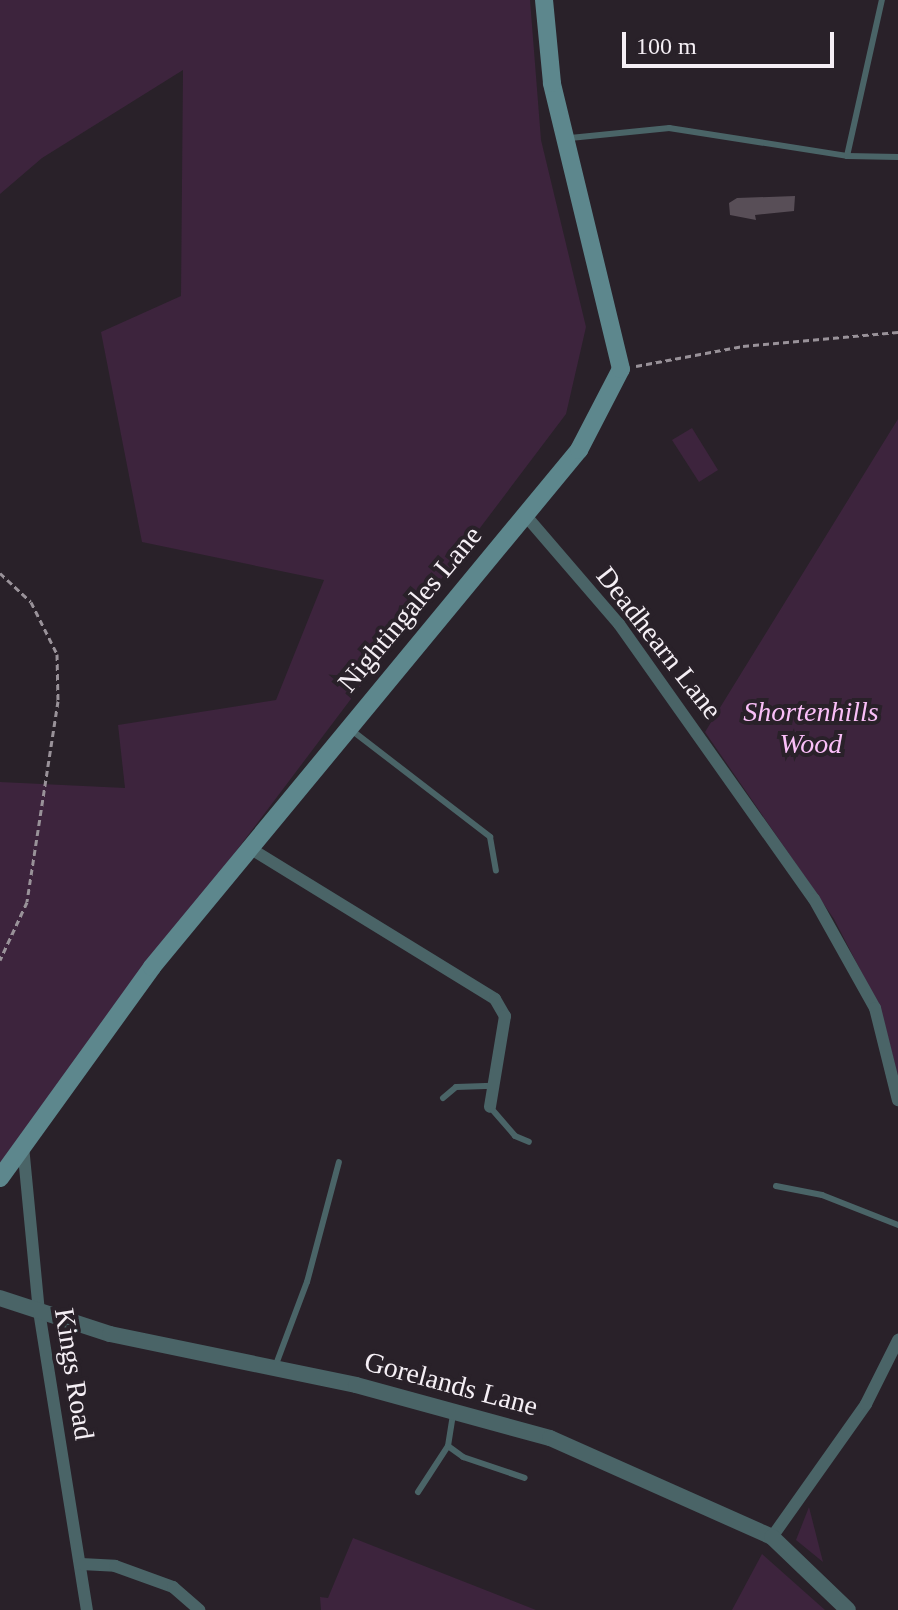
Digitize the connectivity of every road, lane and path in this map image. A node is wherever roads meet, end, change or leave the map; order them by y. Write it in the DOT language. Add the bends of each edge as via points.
graph roads {
  1 [pos="544,0"];
  2 [pos="882,0"];
  3 [pos="566,138"];
  4 [pos="847,156"];
  5 [pos="898,157"];
  6 [pos="898,332"];
  7 [pos="621,369"];
  8 [pos="526,516"];
  9 [pos="0,573"];
  10 [pos="347,727"];
  11 [pos="248,847"];
  12 [pos="496,870"];
  13 [pos="0,960"];
  14 [pos="493,1086"];
  15 [pos="443,1098"];
  16 [pos="898,1100"];
  17 [pos="490,1107"];
  18 [pos="529,1142"];
  19 [pos="23,1145"];
  20 [pos="339,1162"];
  21 [pos="0,1178"];
  22 [pos="776,1186"];
  23 [pos="898,1225"];
  24 [pos="0,1298"];
  25 [pos="39,1311"];
  26 [pos="898,1340"];
  27 [pos="274,1370"];
  28 [pos="454,1412"];
  29 [pos="448,1446"];
  30 [pos="525,1478"];
  31 [pos="418,1492"];
  32 [pos="772,1537"];
  33 [pos="81,1564"];
  34 [pos="87,1610"];
  35 [pos="199,1610"];
  36 [pos="848,1610"];
  1 -- 3 [label="main road" via="552,83"];
  2 -- 4 [label="lane"];
  3 -- 4 [label="lane" via="669,128"];
  3 -- 7 [label="main road"];
  4 -- 5 [label="lane"];
  6 -- 7 [label="path" via="743,346"];
  7 -- 8 [label="main road, Nightingales Lane" via="579,450"];
  8 -- 10 [label="main road, Nightingales Lane"];
  8 -- 16 [label="street, Deadhearn Lane" via="619,624 814,899 875,1008"];
  9 -- 13 [label="path" via="31,602 57,654 58,701 27,902"];
  10 -- 11 [label="main road, Nightingales Lane"];
  10 -- 12 [label="lane" via="490,837"];
  11 -- 14 [label="street" via="495,999 505,1016"];
  11 -- 19 [label="main road, Nightingales Lane" via="152,967"];
  14 -- 15 [label="lane" via="456,1087"];
  14 -- 17 [label="street"];
  17 -- 18 [label="lane" via="515,1136"];
  19 -- 21 [label="main road, Nightingales Lane"];
  19 -- 25 [label="street, Kings Road"];
  20 -- 27 [label="lane" via="307,1282"];
  22 -- 23 [label="lane" via="822,1195"];
  24 -- 25 [label="street, Gorelands Lane"];
  25 -- 27 [label="street, Gorelands Lane" via="110,1334"];
  25 -- 33 [label="street, Kings Road"];
  26 -- 32 [label="street" via="866,1404"];
  27 -- 28 [label="street, Gorelands Lane"];
  28 -- 29 [label="lane"];
  28 -- 32 [label="street, Gorelands Lane" via="550,1438"];
  29 -- 30 [label="lane" via="463,1457"];
  29 -- 31 [label="lane"];
  32 -- 36 [label="street, Gorelands Lane"];
  33 -- 34 [label="street, Kings Road"];
  33 -- 35 [label="street" via="115,1566 173,1587"];
}
